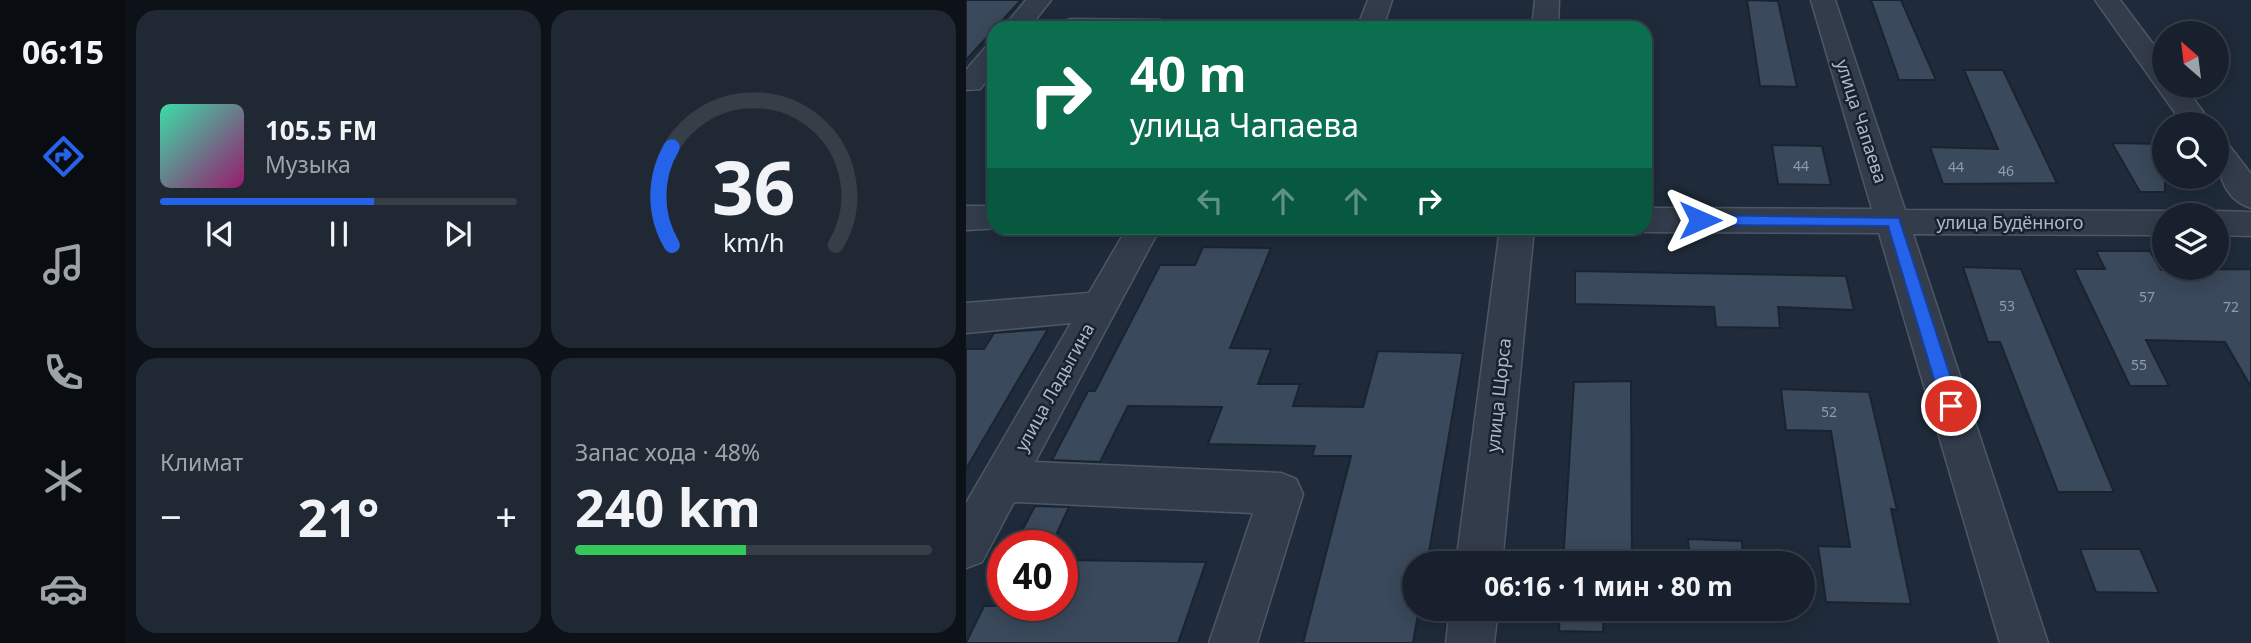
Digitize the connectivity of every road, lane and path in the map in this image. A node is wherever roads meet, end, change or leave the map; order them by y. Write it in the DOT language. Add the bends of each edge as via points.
graph roads {
  1 [pos="1039,0"];
  2 [pos="1091,0"];
  3 [pos="1380,0"];
  4 [pos="1547,0"];
  5 [pos="1823,0"];
  6 [pos="2107,0"];
  7 [pos="1022,21"];
  8 [pos="1076,21"];
  9 [pos="1372,21"];
  10 [pos="1546,21"];
  11 [pos="2152,61"];
  12 [pos="987,62"];
  13 [pos="970,83"];
  14 [pos="2229,167"];
  15 [pos="2251,197"];
  16 [pos="966,218"];
  17 [pos="987,218"];
  18 [pos="1652,220"];
  19 [pos="1894,221"];
  20 [pos="2152,223"];
  21 [pos="2229,223"];
  22 [pos="2251,224"];
  23 [pos="1139,235"];
  24 [pos="1516,235"];
  25 [pos="1099,306"];
  26 [pos="966,318"];
  27 [pos="1001,481"];
  28 [pos="966,546"];
  29 [pos="1480,551"];
  30 [pos="1473,621"];
  31 [pos="1233,643"];
  32 [pos="1471,643"];
  33 [pos="2024,643"];
  1 -- 7 [label="street"];
  2 -- 8 [label="street"];
  3 -- 9 [label="street"];
  4 -- 10 [label="street"];
  5 -- 19 [label="street, улица Чапаева"];
  6 -- 11 [label="street"];
  12 -- 13 [label="street"];
  14 -- 15 [label="street"];
  16 -- 17 [label="street"];
  18 -- 19 [label="street, улица Будённого"];
  19 -- 20 [label="street, улица Будённого"];
  19 -- 33 [label="street, улица Чапаева"];
  21 -- 22 [label="street"];
  23 -- 25 [label="street, улица Ладыгина"];
  24 -- 29 [label="street, улица Щорса"];
  25 -- 26 [label="street"];
  25 -- 27 [label="street, улица Ладыгина"];
  27 -- 28 [label="street, улица Ладыгина"];
  27 -- 31 [label="street" via="1281,494"];
  30 -- 32 [label="street"];
}
